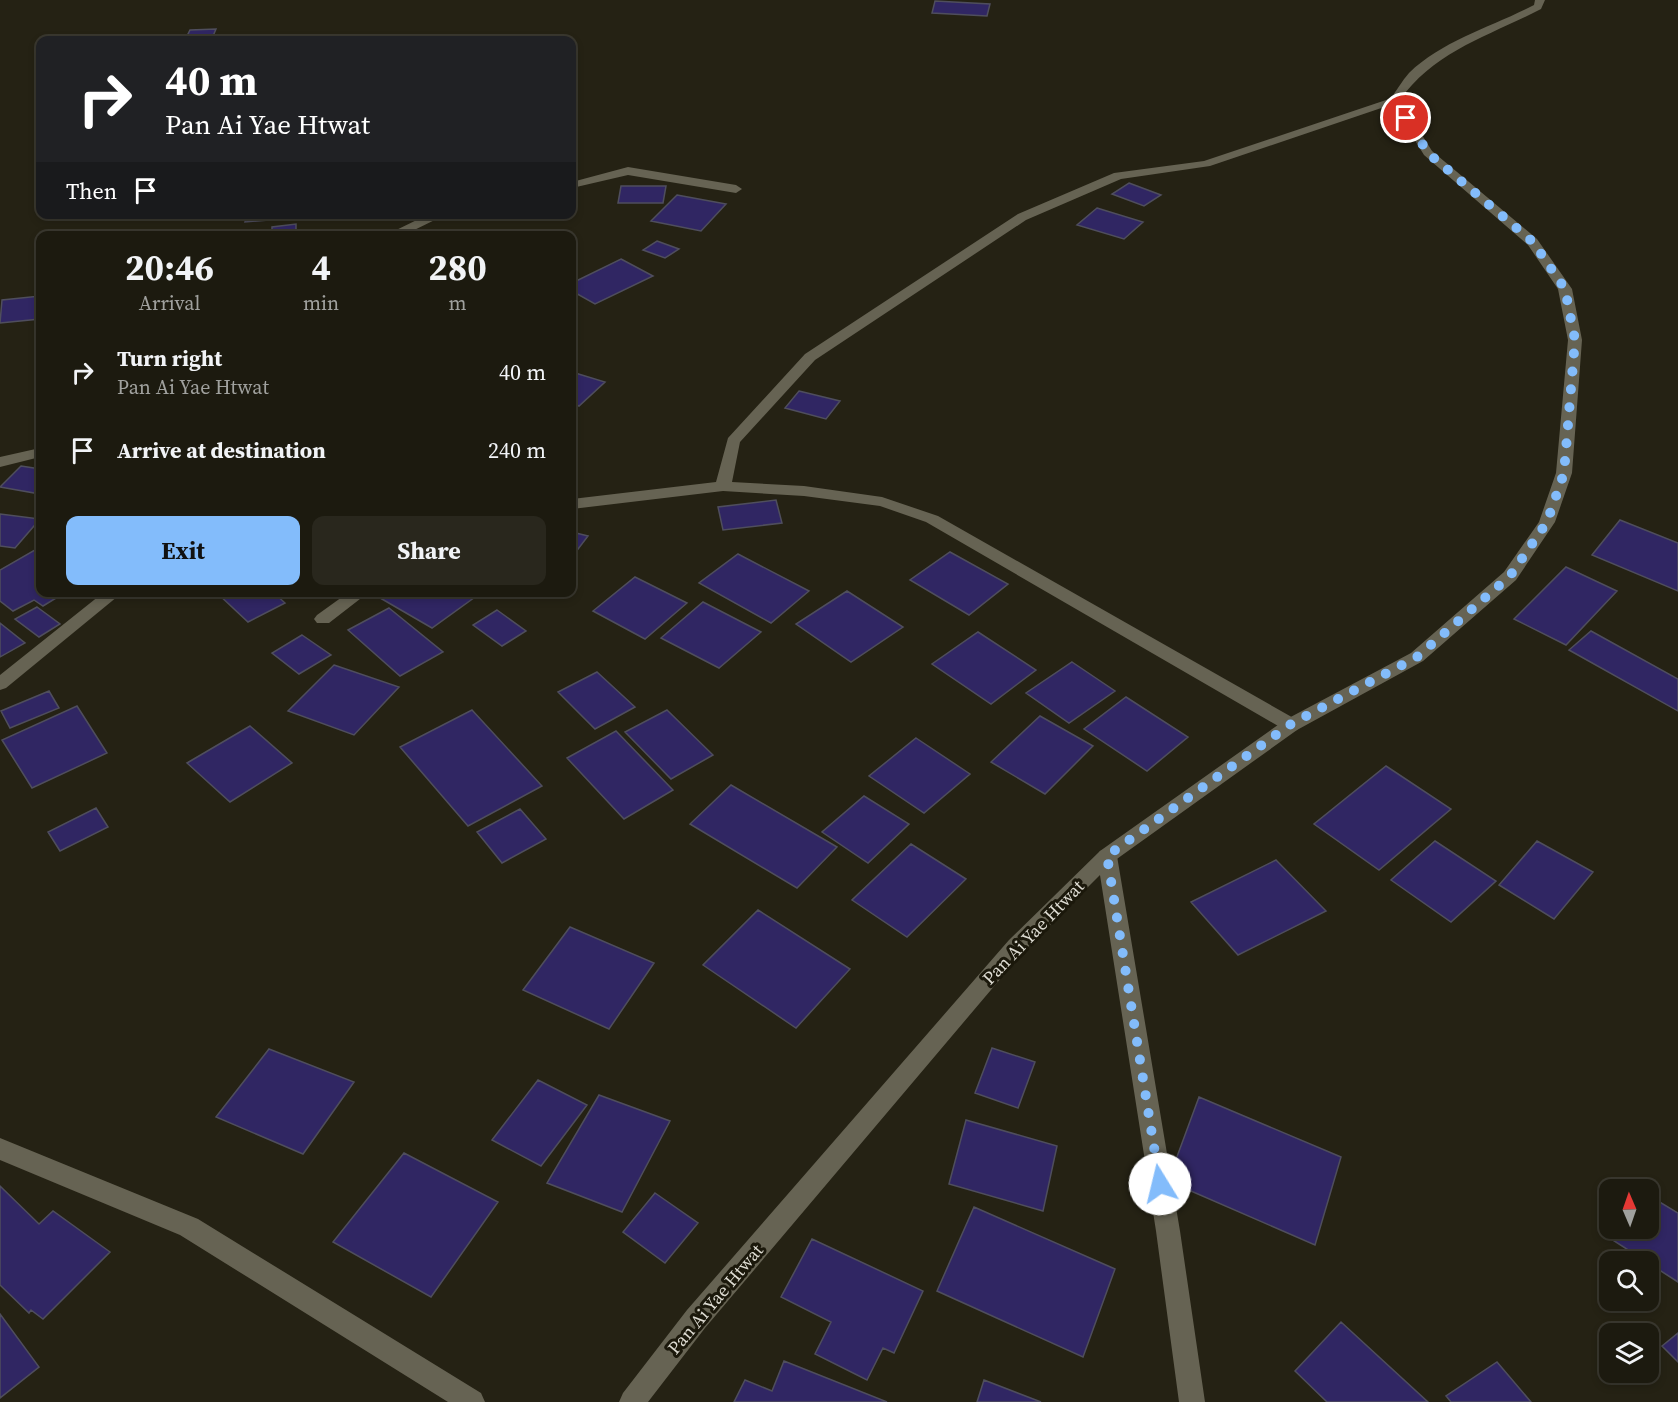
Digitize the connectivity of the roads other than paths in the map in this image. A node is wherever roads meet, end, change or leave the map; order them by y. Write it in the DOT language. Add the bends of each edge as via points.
graph roads {
  1 [pos="1540,0"];
  2 [pos="1395,100"];
  3 [pos="576,184"];
  4 [pos="736,189"];
  5 [pos="429,219"];
  6 [pos="402,231"];
  7 [pos="36,454"];
  8 [pos="0,462"];
  9 [pos="723,486"];
  10 [pos="576,504"];
  11 [pos="109,597"];
  12 [pos="354,597"];
  13 [pos="323,619"];
  14 [pos="0,684"];
  15 [pos="1291,724"];
  16 [pos="1107,856"];
  17 [pos="0,1149"];
  18 [pos="472,1402"];
  19 [pos="632,1402"];
  20 [pos="1192,1402"];
  1 -- 2 [label="street" via="1538,7 1523,16 1446,52 1414,74"];
  2 -- 9 [label="street" via="1206,164 1118,176 1022,217 810,357 733,441"];
  2 -- 15 [label="street, Pan Ai Yae Htwat" via="1428,153 1533,242 1565,289 1575,340 1564,473 1547,522 1510,576 1417,657"];
  3 -- 4 [label="street" via="628,171"];
  5 -- 6 [label="street"];
  7 -- 8 [label="street"];
  9 -- 10 [label="street"];
  9 -- 15 [label="street" via="804,491 882,502 932,519"];
  11 -- 14 [label="street"];
  12 -- 13 [label="street"];
  15 -- 16 [label="street, Pan Ai Yae Htwat"];
  16 -- 19 [label="street, Pan Ai Yae Htwat" via="1016,946 696,1319"];
  16 -- 20 [label="street"];
  17 -- 18 [label="street" via="189,1227"];
}
